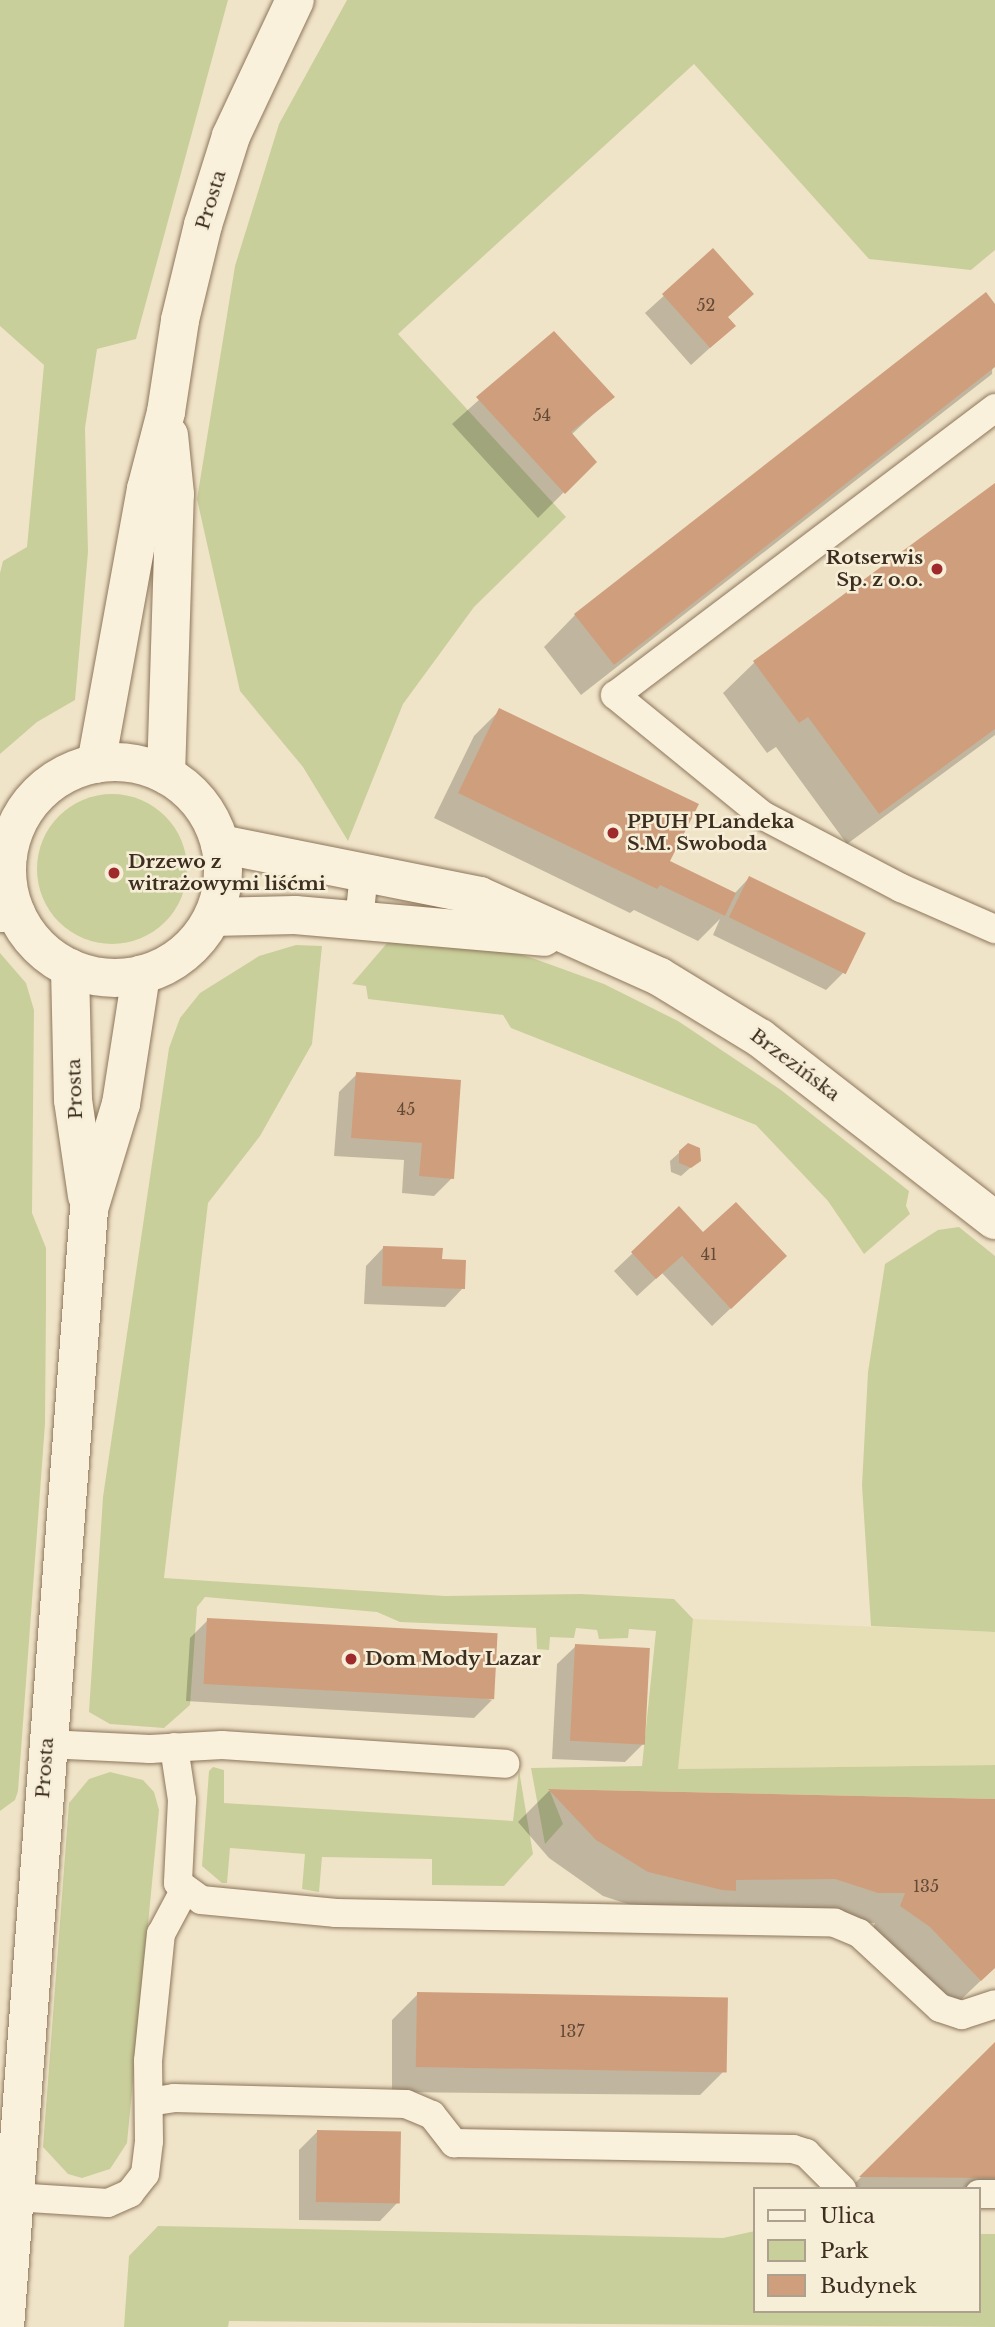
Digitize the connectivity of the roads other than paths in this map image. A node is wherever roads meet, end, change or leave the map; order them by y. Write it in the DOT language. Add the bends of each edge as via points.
graph roads {
  1 [pos="295,0"];
  2 [pos="995,408"];
  3 [pos="166,412"];
  4 [pos="96,764"];
  5 [pos="166,775"];
  6 [pos="220,844"];
  7 [pos="4,855"];
  8 [pos="364,874"];
  9 [pos="8,913"];
  10 [pos="213,917"];
  11 [pos="359,920"];
  12 [pos="995,929"];
  13 [pos="578,940"];
  14 [pos="70,968"];
  15 [pos="141,975"];
  16 [pos="89,1209"];
  17 [pos="995,1220"];
  18 [pos="47,1744"];
  19 [pos="174,1747"];
  20 [pos="505,1764"];
  21 [pos="184,1891"];
  22 [pos="995,2004"];
  23 [pos="149,2102"];
  24 [pos="840,2187"];
  25 [pos="14,2197"];
  26 [pos="5,2327"];
  1 -- 3 [label="main road, Prosta" via="247,98 214,188 180,320"];
  2 -- 12 [label="lane" via="615,695 762,815 901,888"];
  3 -- 4 [label="main road, Prosta" via="146,489"];
  3 -- 5 [label="main road, Prosta" via="175,494"];
  4 -- 5 [label="main road" via="125,762"];
  4 -- 7 [label="main road" via="59,778 44,790 20,821"];
  5 -- 6 [label="main road" via="201,803"];
  6 -- 8 [label="main road, Brzezińska"];
  6 -- 10 [label="main road" via="223,880"];
  7 -- 9 [label="main road"];
  8 -- 11 [label="lane"];
  8 -- 13 [label="main road, Brzezińska" via="480,896"];
  9 -- 14 [label="main road" via="33,940"];
  10 -- 11 [label="main road, Brzezińska"];
  10 -- 15 [label="main road" via="183,954"];
  11 -- 13 [label="main road, Brzezińska"];
  13 -- 17 [label="main road, Brzezińska" via="660,977 737,1022"];
  14 -- 15 [label="main road" via="105,978"];
  14 -- 16 [label="main road, Prosta" via="73,1100"];
  15 -- 16 [label="main road, Prosta" via="121,1104"];
  16 -- 18 [label="main road, Prosta"];
  18 -- 19 [label="lane"];
  18 -- 25 [label="main road, Prosta"];
  19 -- 20 [label="lane" via="222,1745"];
  19 -- 21 [label="lane" via="182,1800 178,1883"];
  21 -- 22 [label="lane" via="201,1900 336,1913 835,1923 859,1933 940,2008 962,2015"];
  21 -- 23 [label="lane" via="161,1934 148,2061"];
  23 -- 24 [label="lane" via="186,2098 407,2104 432,2115 454,2143 793,2149 806,2153"];
  23 -- 25 [label="lane" via="149,2160 130,2193 102,2203"];
  25 -- 26 [label="main road, Prosta"];
}
